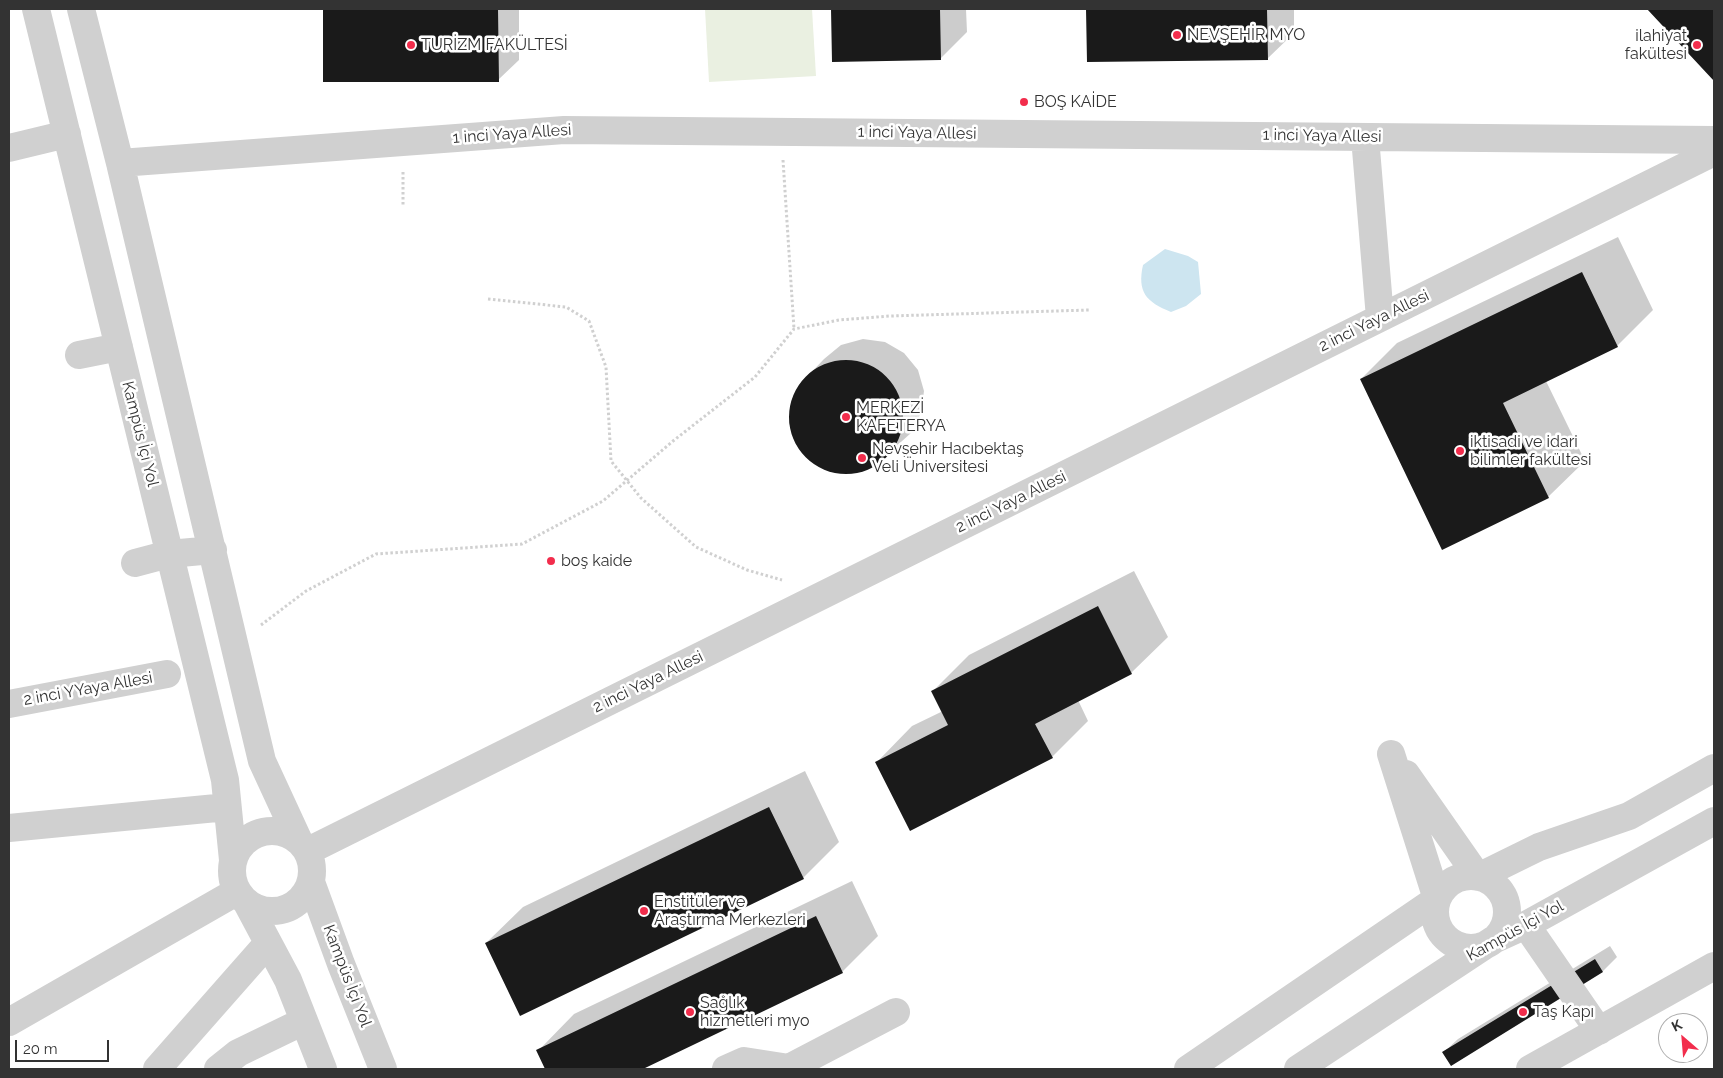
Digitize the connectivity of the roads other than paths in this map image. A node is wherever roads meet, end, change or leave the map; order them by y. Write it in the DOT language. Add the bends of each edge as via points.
graph roads {
  1 [pos="36,9"];
  2 [pos="82,9"];
  3 [pos="67,134"];
  4 [pos="1365,137"];
  5 [pos="1714,140"];
  6 [pos="9,148"];
  7 [pos="1714,152"];
  8 [pos="120,163"];
  9 [pos="1380,318"];
  10 [pos="119,347"];
  11 [pos="79,355"];
  12 [pos="212,550"];
  13 [pos="169,554"];
  14 [pos="135,563"];
  15 [pos="167,674"];
  16 [pos="9,704"];
  17 [pos="1714,768"];
  18 [pos="227,807"];
  19 [pos="1714,821"];
  20 [pos="9,828"];
  21 [pos="303,845"];
  22 [pos="233,860"];
  23 [pos="1478,876"];
  24 [pos="312,882"];
  25 [pos="242,897"];
  26 [pos="1437,899"];
  27 [pos="1526,925"];
  28 [pos="1493,940"];
  29 [pos="268,943"];
  30 [pos="1714,966"];
  31 [pos="896,1012"];
  32 [pos="304,1021"];
  33 [pos="9,1022"];
  34 [pos="1599,1031"];
  35 [pos="157,1069"];
  36 [pos="218,1069"];
  37 [pos="323,1069"];
  38 [pos="383,1069"];
  39 [pos="726,1069"];
  40 [pos="1188,1069"];
  41 [pos="1298,1069"];
  42 [pos="1530,1069"];
  1 -- 3 [label="street, Kampüs İçi Yol"];
  2 -- 8 [label="street"];
  3 -- 6 [label="street"];
  3 -- 10 [label="street, Kampüs İçi Yol"];
  4 -- 5 [label="street, 1 inci Yaya Allesi"];
  4 -- 8 [label="street, 1 inci Yaya Allesi" via="564,130"];
  4 -- 9 [label="street"];
  7 -- 9 [label="street, 2 inci Yaya Allesi"];
  8 -- 12 [label="street"];
  9 -- 21 [label="street, 2 inci Yaya Allesi" via="829,592"];
  10 -- 11 [label="street"];
  10 -- 13 [label="street, Kampüs İçi Yol"];
  12 -- 13 [label="street"];
  12 -- 21 [label="street" via="262,761"];
  13 -- 14 [label="street"];
  13 -- 18 [label="street, Kampüs İçi Yol" via="224,780"];
  15 -- 16 [label="street, 2 inci YYaya Allesi"];
  17 -- 23 [label="street" via="1630,816 1539,847"];
  18 -- 20 [label="street"];
  18 -- 22 [label="street, Kampüs İçi Yol"];
  19 -- 27 [label="street, Kampüs İçi Yol"];
  21 -- 22 [label="street" via="283,832 267,831 252,836 240,846"];
  21 -- 24 [label="street" via="313,866"];
  22 -- 25 [label="street" via="232,876"];
  23 -- 26 [label="street" via="1454,880"];
  23 -- 26 [label="street" via="1391,754"];
  23 -- 28 [label="street" via="1499,889 1505,900 1506,922"];
  24 -- 25 [label="street" via="292,907 277,912 261,911"];
  24 -- 38 [label="street, Kampüs İçi Yol"];
  25 -- 29 [label="street"];
  25 -- 33 [label="street"];
  26 -- 28 [label="street" via="1437,923 1450,941 1471,948"];
  26 -- 40 [label="street"];
  27 -- 28 [label="street, Kampüs İçi Yol"];
  27 -- 34 [label="street"];
  28 -- 41 [label="street, Kampüs İçi Yol"];
  29 -- 32 [label="street" via="288,980"];
  29 -- 35 [label="street"];
  30 -- 34 [label="street"];
  31 -- 39 [label="street" via="789,1068 744,1061"];
  32 -- 36 [label="street" via="238,1053"];
  32 -- 37 [label="street"];
  34 -- 42 [label="street"];
}
